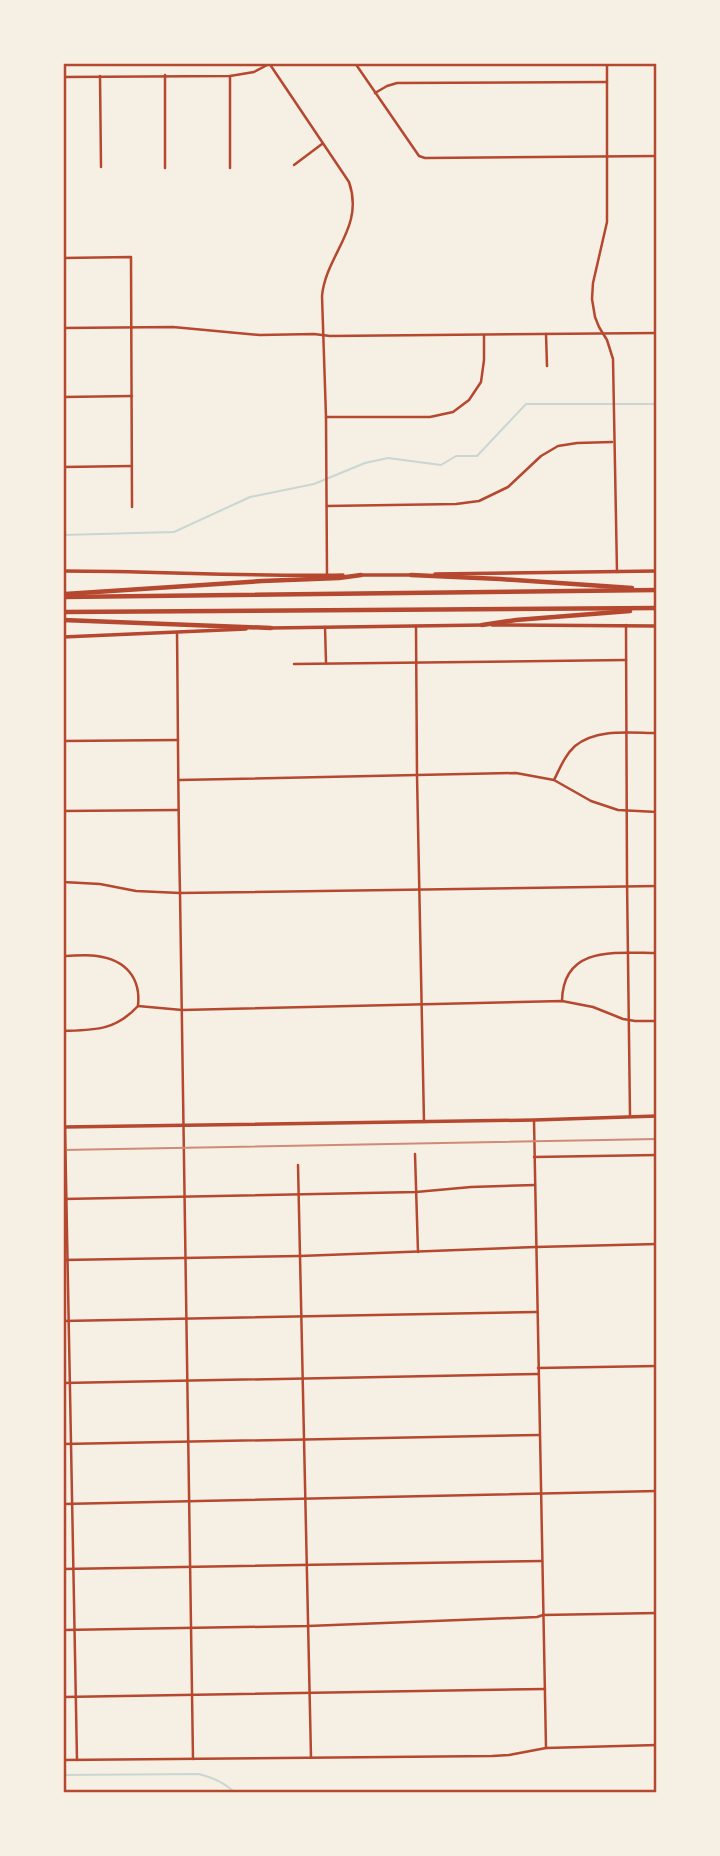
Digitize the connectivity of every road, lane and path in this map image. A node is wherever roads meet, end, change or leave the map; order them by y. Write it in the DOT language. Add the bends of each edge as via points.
graph roads {
  1 [pos="270,63"];
  2 [pos="355,63"];
  3 [pos="607,63"];
  4 [pos="165,75"];
  5 [pos="100,76"];
  6 [pos="230,76"];
  7 [pos="63,77"];
  8 [pos="607,82"];
  9 [pos="375,93"];
  10 [pos="323,143"];
  11 [pos="607,156"];
  12 [pos="657,156"];
  13 [pos="294,165"];
  14 [pos="101,167"];
  15 [pos="165,168"];
  16 [pos="230,168"];
  17 [pos="63,258"];
  18 [pos="131,327"];
  19 [pos="63,328"];
  20 [pos="603,333"];
  21 [pos="657,333"];
  22 [pos="484,334"];
  23 [pos="546,334"];
  24 [pos="323,335"];
  25 [pos="547,366"];
  26 [pos="132,396"];
  27 [pos="63,397"];
  28 [pos="326,417"];
  29 [pos="614,442"];
  30 [pos="132,466"];
  31 [pos="63,467"];
  32 [pos="327,506"];
  33 [pos="132,507"];
  34 [pos="63,571"];
  35 [pos="657,571"];
  36 [pos="617,572"];
  37 [pos="361,575"];
  38 [pos="411,575"];
  39 [pos="327,576"];
  40 [pos="657,590"];
  41 [pos="63,596"];
  42 [pos="657,609"];
  43 [pos="63,612"];
  44 [pos="63,620"];
  45 [pos="482,625"];
  46 [pos="626,625"];
  47 [pos="416,626"];
  48 [pos="657,626"];
  49 [pos="325,627"];
  50 [pos="271,628"];
  51 [pos="177,632"];
  52 [pos="63,637"];
  53 [pos="626,660"];
  54 [pos="417,663"];
  55 [pos="293,664"];
  56 [pos="327,664"];
  57 [pos="626,733"];
  58 [pos="657,733"];
  59 [pos="178,740"];
  60 [pos="63,741"];
  61 [pos="417,775"];
  62 [pos="179,780"];
  63 [pos="554,780"];
  64 [pos="63,810"];
  65 [pos="178,810"];
  66 [pos="627,811"];
  67 [pos="657,812"];
  68 [pos="63,882"];
  69 [pos="627,886"];
  70 [pos="657,886"];
  71 [pos="420,890"];
  72 [pos="180,893"];
  73 [pos="629,953"];
  74 [pos="657,953"];
  75 [pos="63,956"];
  76 [pos="562,1001"];
  77 [pos="422,1004"];
  78 [pos="138,1006"];
  79 [pos="182,1010"];
  80 [pos="629,1020"];
  81 [pos="657,1021"];
  82 [pos="63,1031"];
  83 [pos="657,1116"];
  84 [pos="630,1117"];
  85 [pos="534,1120"];
  86 [pos="424,1122"];
  87 [pos="184,1125"];
  88 [pos="64,1127"];
  89 [pos="415,1154"];
  90 [pos="657,1155"];
  91 [pos="534,1157"];
  92 [pos="298,1165"];
  93 [pos="535,1185"];
  94 [pos="416,1192"];
  95 [pos="299,1194"];
  96 [pos="185,1196"];
  97 [pos="65,1199"];
  98 [pos="657,1244"];
  99 [pos="536,1247"];
  100 [pos="418,1252"];
  101 [pos="300,1256"];
  102 [pos="186,1258"];
  103 [pos="65,1260"];
  104 [pos="537,1312"];
  105 [pos="302,1316"];
  106 [pos="187,1319"];
  107 [pos="63,1321"];
  108 [pos="69,1321"];
  109 [pos="657,1366"];
  110 [pos="538,1368"];
  111 [pos="538,1374"];
  112 [pos="303,1379"];
  113 [pos="187,1381"];
  114 [pos="63,1383"];
  115 [pos="70,1383"];
  116 [pos="540,1435"];
  117 [pos="304,1440"];
  118 [pos="188,1442"];
  119 [pos="63,1444"];
  120 [pos="71,1444"];
  121 [pos="657,1491"];
  122 [pos="541,1494"];
  123 [pos="306,1499"];
  124 [pos="189,1502"];
  125 [pos="63,1504"];
  126 [pos="72,1504"];
  127 [pos="542,1561"];
  128 [pos="307,1565"];
  129 [pos="190,1567"];
  130 [pos="63,1569"];
  131 [pos="73,1569"];
  132 [pos="657,1613"];
  133 [pos="543,1615"];
  134 [pos="308,1626"];
  135 [pos="191,1628"];
  136 [pos="63,1630"];
  137 [pos="75,1630"];
  138 [pos="545,1689"];
  139 [pos="310,1693"];
  140 [pos="192,1695"];
  141 [pos="63,1697"];
  142 [pos="76,1697"];
  143 [pos="657,1745"];
  144 [pos="546,1748"];
  145 [pos="311,1758"];
  146 [pos="193,1759"];
  147 [pos="63,1760"];
  148 [pos="77,1760"];
  1 -- 6 [label="street" via="254,72"];
  1 -- 10 [label="street"];
  2 -- 9 [label="street"];
  3 -- 8 [label="street"];
  4 -- 5 [label="street"];
  4 -- 6 [label="street"];
  4 -- 15 [label="street"];
  5 -- 7 [label="street"];
  5 -- 14 [label="street"];
  6 -- 16 [label="street"];
  8 -- 9 [label="street" via="397,83"];
  8 -- 11 [label="street"];
  9 -- 11 [label="street" via="419,156 425,158"];
  10 -- 13 [label="street"];
  10 -- 24 [label="street" via="349,182 353,198 348,233 323,283"];
  11 -- 12 [label="street"];
  11 -- 20 [label="street" via="607,222 592,290 595,317"];
  17 -- 18 [label="street" via="131,257"];
  18 -- 19 [label="street"];
  18 -- 24 [label="street"];
  18 -- 26 [label="street"];
  20 -- 21 [label="street"];
  20 -- 23 [label="street"];
  20 -- 29 [label="street" via="613,359"];
  22 -- 23 [label="street"];
  22 -- 24 [label="street"];
  22 -- 28 [label="street" via="481,383 453,412 430,417"];
  23 -- 25 [label="street"];
  24 -- 28 [label="street"];
  26 -- 27 [label="street"];
  26 -- 30 [label="street"];
  28 -- 32 [label="street"];
  29 -- 32 [label="street" via="558,446 508,487 479,501"];
  29 -- 36 [label="street"];
  30 -- 31 [label="street"];
  30 -- 33 [label="street"];
  32 -- 39 [label="street"];
  34 -- 39 [label="main road"];
  35 -- 36 [label="main road"];
  36 -- 38 [label="main road"];
  37 -- 38 [label="main road"];
  37 -- 39 [label="main road"];
  37 -- 41 [label="highway"];
  38 -- 40 [label="highway"];
  40 -- 41 [label="highway"];
  42 -- 43 [label="highway"];
  42 -- 45 [label="highway"];
  44 -- 50 [label="highway"];
  45 -- 46 [label="main road"];
  45 -- 47 [label="main road"];
  46 -- 48 [label="main road"];
  46 -- 53 [label="street"];
  47 -- 49 [label="main road"];
  47 -- 54 [label="street"];
  49 -- 50 [label="main road"];
  49 -- 56 [label="street"];
  50 -- 51 [label="main road"];
  51 -- 52 [label="main road"];
  51 -- 59 [label="street"];
  53 -- 54 [label="street"];
  53 -- 57 [label="street"];
  54 -- 56 [label="street"];
  54 -- 61 [label="street"];
  55 -- 56 [label="street"];
  57 -- 58 [label="street"];
  57 -- 63 [label="street" via="588,738 562,763"];
  57 -- 66 [label="street"];
  59 -- 60 [label="street"];
  59 -- 62 [label="street"];
  61 -- 62 [label="street"];
  61 -- 63 [label="street" via="516,773"];
  61 -- 71 [label="street"];
  62 -- 65 [label="street"];
  63 -- 66 [label="street" via="598,804"];
  64 -- 65 [label="street"];
  65 -- 72 [label="street"];
  66 -- 67 [label="street"];
  66 -- 69 [label="street"];
  68 -- 72 [label="street"];
  69 -- 70 [label="street"];
  69 -- 71 [label="street"];
  69 -- 73 [label="street"];
  71 -- 72 [label="street"];
  71 -- 77 [label="street"];
  72 -- 79 [label="street"];
  73 -- 74 [label="street"];
  73 -- 76 [label="street" via="580,961 562,989"];
  73 -- 80 [label="street"];
  75 -- 78 [label="street" via="97,956 126,968 136,980"];
  76 -- 77 [label="street"];
  76 -- 80 [label="street"];
  77 -- 79 [label="street"];
  77 -- 86 [label="street"];
  78 -- 79 [label="street"];
  78 -- 82 [label="street" via="112,1026"];
  79 -- 87 [label="street"];
  80 -- 81 [label="street"];
  80 -- 84 [label="street"];
  83 -- 84 [label="main road"];
  84 -- 85 [label="main road"];
  85 -- 86 [label="main road"];
  85 -- 91 [label="street"];
  86 -- 87 [label="main road"];
  87 -- 88 [label="main road"];
  87 -- 96 [label="street"];
  88 -- 97 [label="street"];
  89 -- 94 [label="street"];
  90 -- 91 [label="street"];
  91 -- 93 [label="street"];
  92 -- 95 [label="street"];
  93 -- 94 [label="street"];
  93 -- 99 [label="street"];
  94 -- 95 [label="street"];
  94 -- 100 [label="street"];
  95 -- 96 [label="street"];
  95 -- 101 [label="street"];
  96 -- 97 [label="street"];
  96 -- 102 [label="street"];
  97 -- 103 [label="street"];
  98 -- 99 [label="street"];
  99 -- 100 [label="street"];
  99 -- 104 [label="street"];
  100 -- 101 [label="street"];
  101 -- 102 [label="street"];
  101 -- 105 [label="street"];
  102 -- 103 [label="street"];
  102 -- 106 [label="street"];
  103 -- 108 [label="street"];
  104 -- 105 [label="street"];
  104 -- 110 [label="street"];
  105 -- 106 [label="street"];
  105 -- 112 [label="street"];
  106 -- 108 [label="street"];
  106 -- 113 [label="street"];
  107 -- 108 [label="street"];
  108 -- 115 [label="street"];
  109 -- 110 [label="street"];
  110 -- 111 [label="street"];
  111 -- 112 [label="street"];
  111 -- 116 [label="street"];
  112 -- 113 [label="street"];
  112 -- 117 [label="street"];
  113 -- 115 [label="street"];
  113 -- 118 [label="street"];
  114 -- 115 [label="street"];
  115 -- 120 [label="street"];
  116 -- 117 [label="street"];
  116 -- 122 [label="street"];
  117 -- 118 [label="street"];
  117 -- 123 [label="street"];
  118 -- 120 [label="street"];
  118 -- 124 [label="street"];
  119 -- 120 [label="street"];
  120 -- 126 [label="street"];
  121 -- 122 [label="street"];
  122 -- 123 [label="street"];
  122 -- 127 [label="street"];
  123 -- 124 [label="street"];
  123 -- 128 [label="street"];
  124 -- 126 [label="street"];
  124 -- 129 [label="street"];
  125 -- 126 [label="street"];
  126 -- 131 [label="street"];
  127 -- 128 [label="street"];
  127 -- 133 [label="street"];
  128 -- 129 [label="street"];
  128 -- 134 [label="street"];
  129 -- 131 [label="street"];
  129 -- 135 [label="street"];
  130 -- 131 [label="street"];
  131 -- 137 [label="street"];
  132 -- 133 [label="street"];
  133 -- 134 [label="street"];
  133 -- 138 [label="street"];
  134 -- 135 [label="street"];
  134 -- 139 [label="street"];
  135 -- 137 [label="street"];
  135 -- 140 [label="street"];
  136 -- 137 [label="street"];
  137 -- 142 [label="street"];
  138 -- 139 [label="street"];
  138 -- 144 [label="street"];
  139 -- 140 [label="street"];
  139 -- 145 [label="street"];
  140 -- 142 [label="street"];
  140 -- 146 [label="street"];
  141 -- 142 [label="street"];
  142 -- 148 [label="street"];
  143 -- 144 [label="street"];
  144 -- 145 [label="street" via="509,1755"];
  145 -- 146 [label="street"];
  146 -- 148 [label="street"];
  147 -- 148 [label="street"];
}
